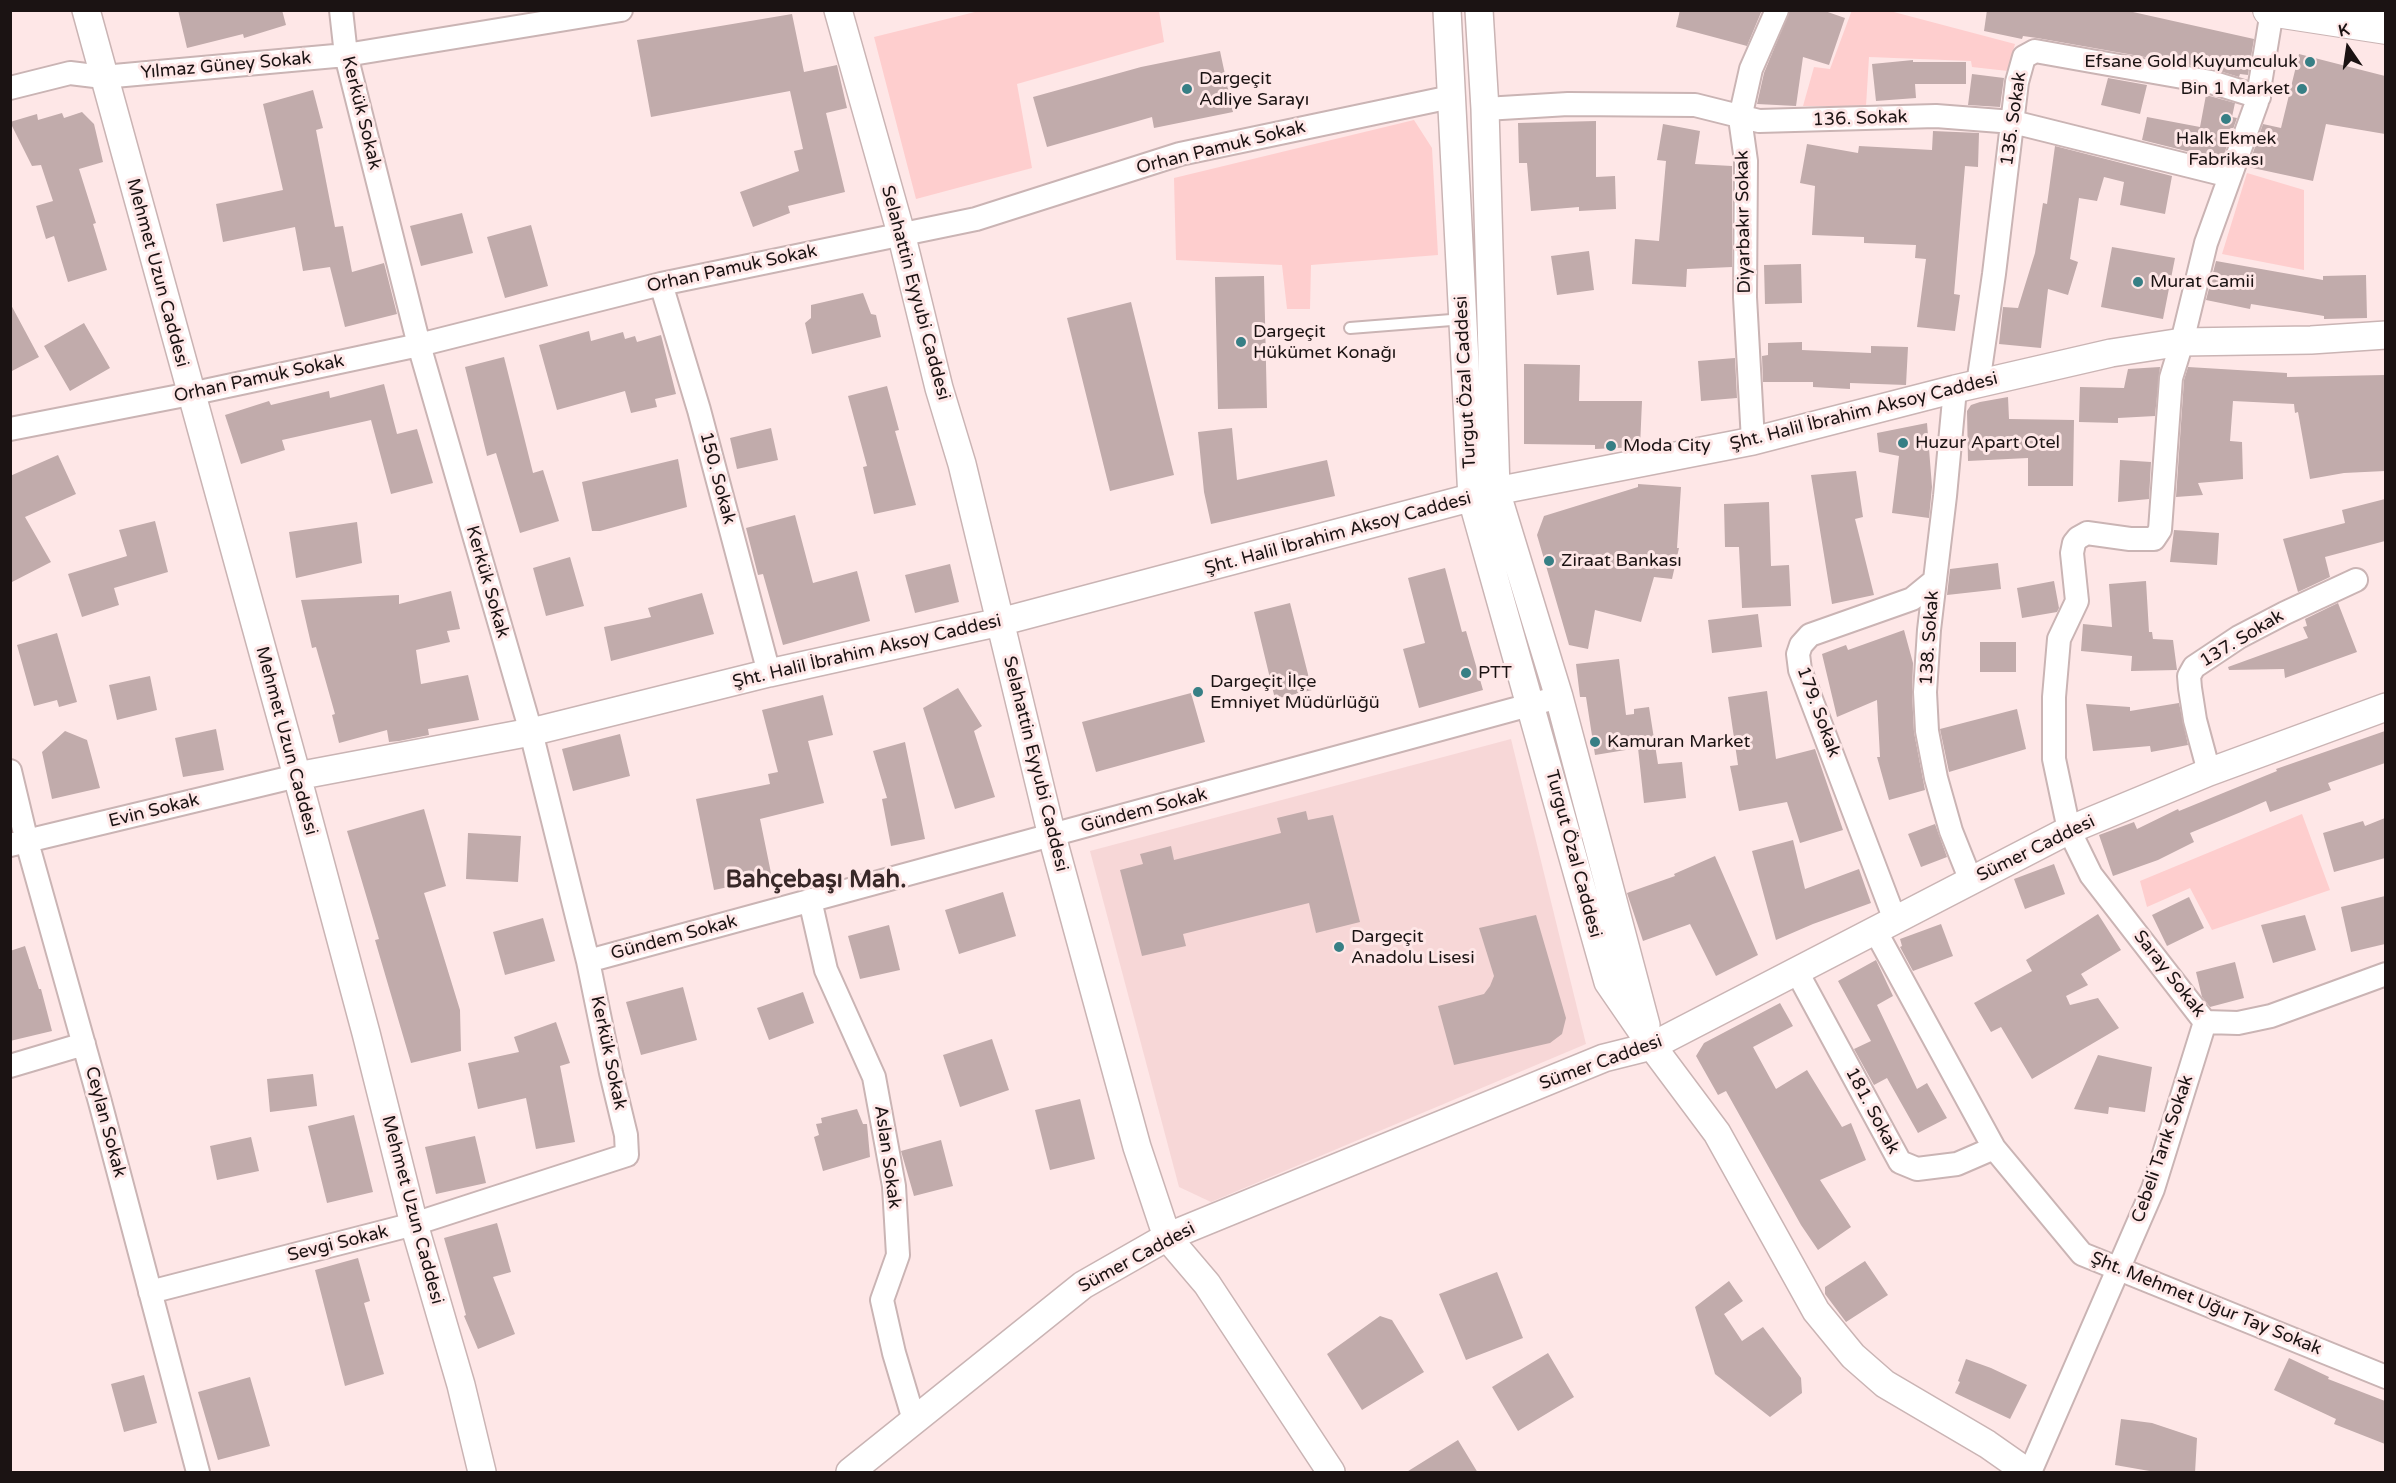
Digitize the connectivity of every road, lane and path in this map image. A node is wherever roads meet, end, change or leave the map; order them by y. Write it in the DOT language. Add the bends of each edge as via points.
graph roads {
  1 [pos="86,10"];
  2 [pos="341,10"];
  3 [pos="838,10"];
  4 [pos="1447,10"];
  5 [pos="1479,10"];
  6 [pos="1777,10"];
  7 [pos="616,11"];
  8 [pos="2271,11"];
  9 [pos="484,21"];
  10 [pos="2385,28"];
  11 [pos="346,55"];
  12 [pos="103,77"];
  13 [pos="10,88"];
  14 [pos="1451,97"];
  15 [pos="2259,97"];
  16 [pos="1485,109"];
  17 [pos="1740,118"];
  18 [pos="2013,122"];
  19 [pos="2230,176"];
  20 [pos="901,233"];
  21 [pos="661,284"];
  22 [pos="1476,317"];
  23 [pos="1350,328"];
  24 [pos="2385,335"];
  25 [pos="2182,342"];
  26 [pos="419,345"];
  27 [pos="1966,387"];
  28 [pos="190,394"];
  29 [pos="10,429"];
  30 [pos="1753,441"];
  31 [pos="1484,495"];
  32 [pos="2356,580"];
  33 [pos="1934,581"];
  34 [pos="1000,622"];
  35 [pos="769,673"];
  36 [pos="1560,697"];
  37 [pos="1532,705"];
  38 [pos="2385,706"];
  39 [pos="531,732"];
  40 [pos="10,771"];
  41 [pos="2209,772"];
  42 [pos="297,776"];
  43 [pos="2069,831"];
  44 [pos="1052,836"];
  45 [pos="19,844"];
  46 [pos="1971,881"];
  47 [pos="810,900"];
  48 [pos="1885,926"];
  49 [pos="588,961"];
  50 [pos="1797,972"];
  51 [pos="2385,974"];
  52 [pos="2205,1022"];
  53 [pos="84,1044"];
  54 [pos="1652,1046"];
  55 [pos="10,1066"];
  56 [pos="1994,1148"];
  57 [pos="627,1155"];
  58 [pos="414,1224"];
  59 [pos="1167,1237"];
  60 [pos="2118,1270"];
  61 [pos="150,1292"];
  62 [pos="2385,1377"];
  63 [pos="914,1420"];
  64 [pos="198,1473"];
  65 [pos="482,1473"];
  66 [pos="850,1473"];
  67 [pos="1331,1473"];
  68 [pos="2028,1473"];
  1 -- 12 [label="street, Mehmet Uzun Caddesi"];
  2 -- 11 [label="street, Kerkük Sokak"];
  3 -- 20 [label="street, Selahattin Eyyubi Caddesi"];
  4 -- 14 [label="street, Turgut Özal Caddesi"];
  5 -- 16 [label="street, Turgut Özal Caddesi"];
  6 -- 17 [label="street, Diyarbakır Sokak" via="1751,69"];
  7 -- 9 [label="street, Yılmaz Güney Sokak"];
  8 -- 10 [label="main road"];
  8 -- 15 [label="street"];
  9 -- 11 [label="street, Yılmaz Güney Sokak"];
  11 -- 12 [label="street, Yılmaz Güney Sokak"];
  11 -- 26 [label="street, Kerkük Sokak"];
  12 -- 13 [label="street, Yılmaz Güney Sokak" via="70,74"];
  12 -- 28 [label="street, Mehmet Uzun Caddesi"];
  14 -- 20 [label="street, Orhan Pamuk Sokak" via="1180,154 976,219"];
  14 -- 22 [label="street, Turgut Özal Caddesi"];
  15 -- 18 [label="street, 135. Sokak" via="2211,82 2035,51 2024,57"];
  15 -- 19 [label="street"];
  16 -- 17 [label="street, 136. Sokak" via="1568,104 1695,105"];
  16 -- 22 [label="street, Turgut Özal Caddesi"];
  17 -- 18 [label="street, 136. Sokak" via="1759,121 1936,116"];
  17 -- 30 [label="street, Diyarbakır Sokak" via="1746,161 1745,297"];
  18 -- 19 [label="street, 136. Sokak"];
  18 -- 27 [label="street, 135. Sokak"];
  19 -- 25 [label="street" via="2206,243"];
  20 -- 21 [label="street, Orhan Pamuk Sokak"];
  20 -- 34 [label="street, Selahattin Eyyubi Caddesi"];
  21 -- 26 [label="street, Orhan Pamuk Sokak"];
  21 -- 35 [label="street, 150. Sokak"];
  22 -- 23 [label="lane"];
  22 -- 31 [label="street, Turgut Özal Caddesi"];
  24 -- 25 [label="street, Şht. Halil İbrahim Aksoy Caddesi"];
  25 -- 27 [label="street, Şht. Halil İbrahim Aksoy Caddesi" via="2111,353"];
  25 -- 43 [label="street, Saray Sokak" via="2171,378 2160,530 2154,539 2087,533 2074,543 2077,601 2059,639 2054,697 2055,759"];
  26 -- 28 [label="street, Orhan Pamuk Sokak"];
  26 -- 39 [label="street, Kerkük Sokak"];
  27 -- 30 [label="street, Şht. Halil İbrahim Aksoy Caddesi"];
  27 -- 33 [label="street, 138. Sokak"];
  28 -- 29 [label="street, Orhan Pamuk Sokak"];
  28 -- 42 [label="street, Mehmet Uzun Caddesi"];
  30 -- 31 [label="street, Şht. Halil İbrahim Aksoy Caddesi"];
  31 -- 34 [label="street, Şht. Halil İbrahim Aksoy Caddesi"];
  31 -- 36 [label="street, Turgut Özal Caddesi"];
  31 -- 37 [label="street, Turgut Özal Caddesi"];
  32 -- 41 [label="street, 137. Sokak" via="2239,637 2194,667 2188,676"];
  33 -- 46 [label="street, 138. Sokak" via="1925,692 1927,731 1948,820"];
  33 -- 48 [label="street, 179. Sokak" via="1912,599 1810,635 1798,654"];
  34 -- 35 [label="street, Şht. Halil İbrahim Aksoy Caddesi"];
  34 -- 44 [label="street, Selahattin Eyyubi Caddesi"];
  35 -- 39 [label="street, Şht. Halil İbrahim Aksoy Caddesi"];
  36 -- 37 [label="street, Gündem Sokak"];
  36 -- 54 [label="street, Turgut Özal Caddesi"];
  37 -- 44 [label="street, Gündem Sokak"];
  37 -- 54 [label="street, Turgut Özal Caddesi" via="1608,982"];
  38 -- 41 [label="street, Sümer Caddesi"];
  39 -- 42 [label="street, Şht. Halil İbrahim Aksoy Caddesi"];
  39 -- 49 [label="street, Kerkük Sokak"];
  40 -- 45 [label="street, Ceylan Sokak"];
  41 -- 43 [label="street, Sümer Caddesi"];
  42 -- 45 [label="street, Evin Sokak"];
  42 -- 58 [label="street, Mehmet Uzun Caddesi"];
  43 -- 46 [label="street, Sümer Caddesi"];
  43 -- 52 [label="street, Saray Sokak" via="2091,875"];
  44 -- 47 [label="street, Gündem Sokak"];
  44 -- 59 [label="street, Selahattin Eyyubi Caddesi" via="1137,1147"];
  45 -- 53 [label="street, Ceylan Sokak"];
  46 -- 48 [label="street, Sümer Caddesi"];
  47 -- 49 [label="street, Gündem Sokak"];
  47 -- 63 [label="street, Aslan Sokak" via="826,970 874,1077 894,1186 898,1255 882,1300"];
  48 -- 50 [label="street, Sümer Caddesi"];
  48 -- 56 [label="street, Şht. Mehmet Uğur Tay Sokak"];
  49 -- 57 [label="street, Kerkük Sokak"];
  50 -- 54 [label="street, Sümer Caddesi"];
  50 -- 56 [label="street, 181. Sokak" via="1900,1162 1917,1169 1957,1164"];
  51 -- 52 [label="street, Saray Sokak" via="2271,1016 2238,1023"];
  52 -- 60 [label="street, Cebeli Tarık Sokak" via="2153,1189"];
  53 -- 55 [label="street"];
  53 -- 61 [label="street, Ceylan Sokak"];
  54 -- 59 [label="street, Sümer Caddesi" via="1604,1058"];
  54 -- 68 [label="street, Turgut Özal Caddesi" via="1717,1133 1816,1311 1853,1356 1886,1384"];
  56 -- 60 [label="street, Şht. Mehmet Uğur Tay Sokak" via="2082,1254"];
  57 -- 58 [label="street, Sevgi Sokak"];
  58 -- 61 [label="street, Sevgi Sokak"];
  58 -- 65 [label="street, Mehmet Uzun Caddesi"];
  59 -- 63 [label="street, Sümer Caddesi" via="1083,1285"];
  59 -- 67 [label="street, Selahattin Eyyubi Caddesi" via="1208,1284"];
  60 -- 62 [label="street, Şht. Mehmet Uğur Tay Sokak"];
  60 -- 68 [label="street, Cebeli Tarık Sokak"];
  61 -- 64 [label="street, Ceylan Sokak"];
  63 -- 66 [label="street, Sümer Caddesi"];
}
